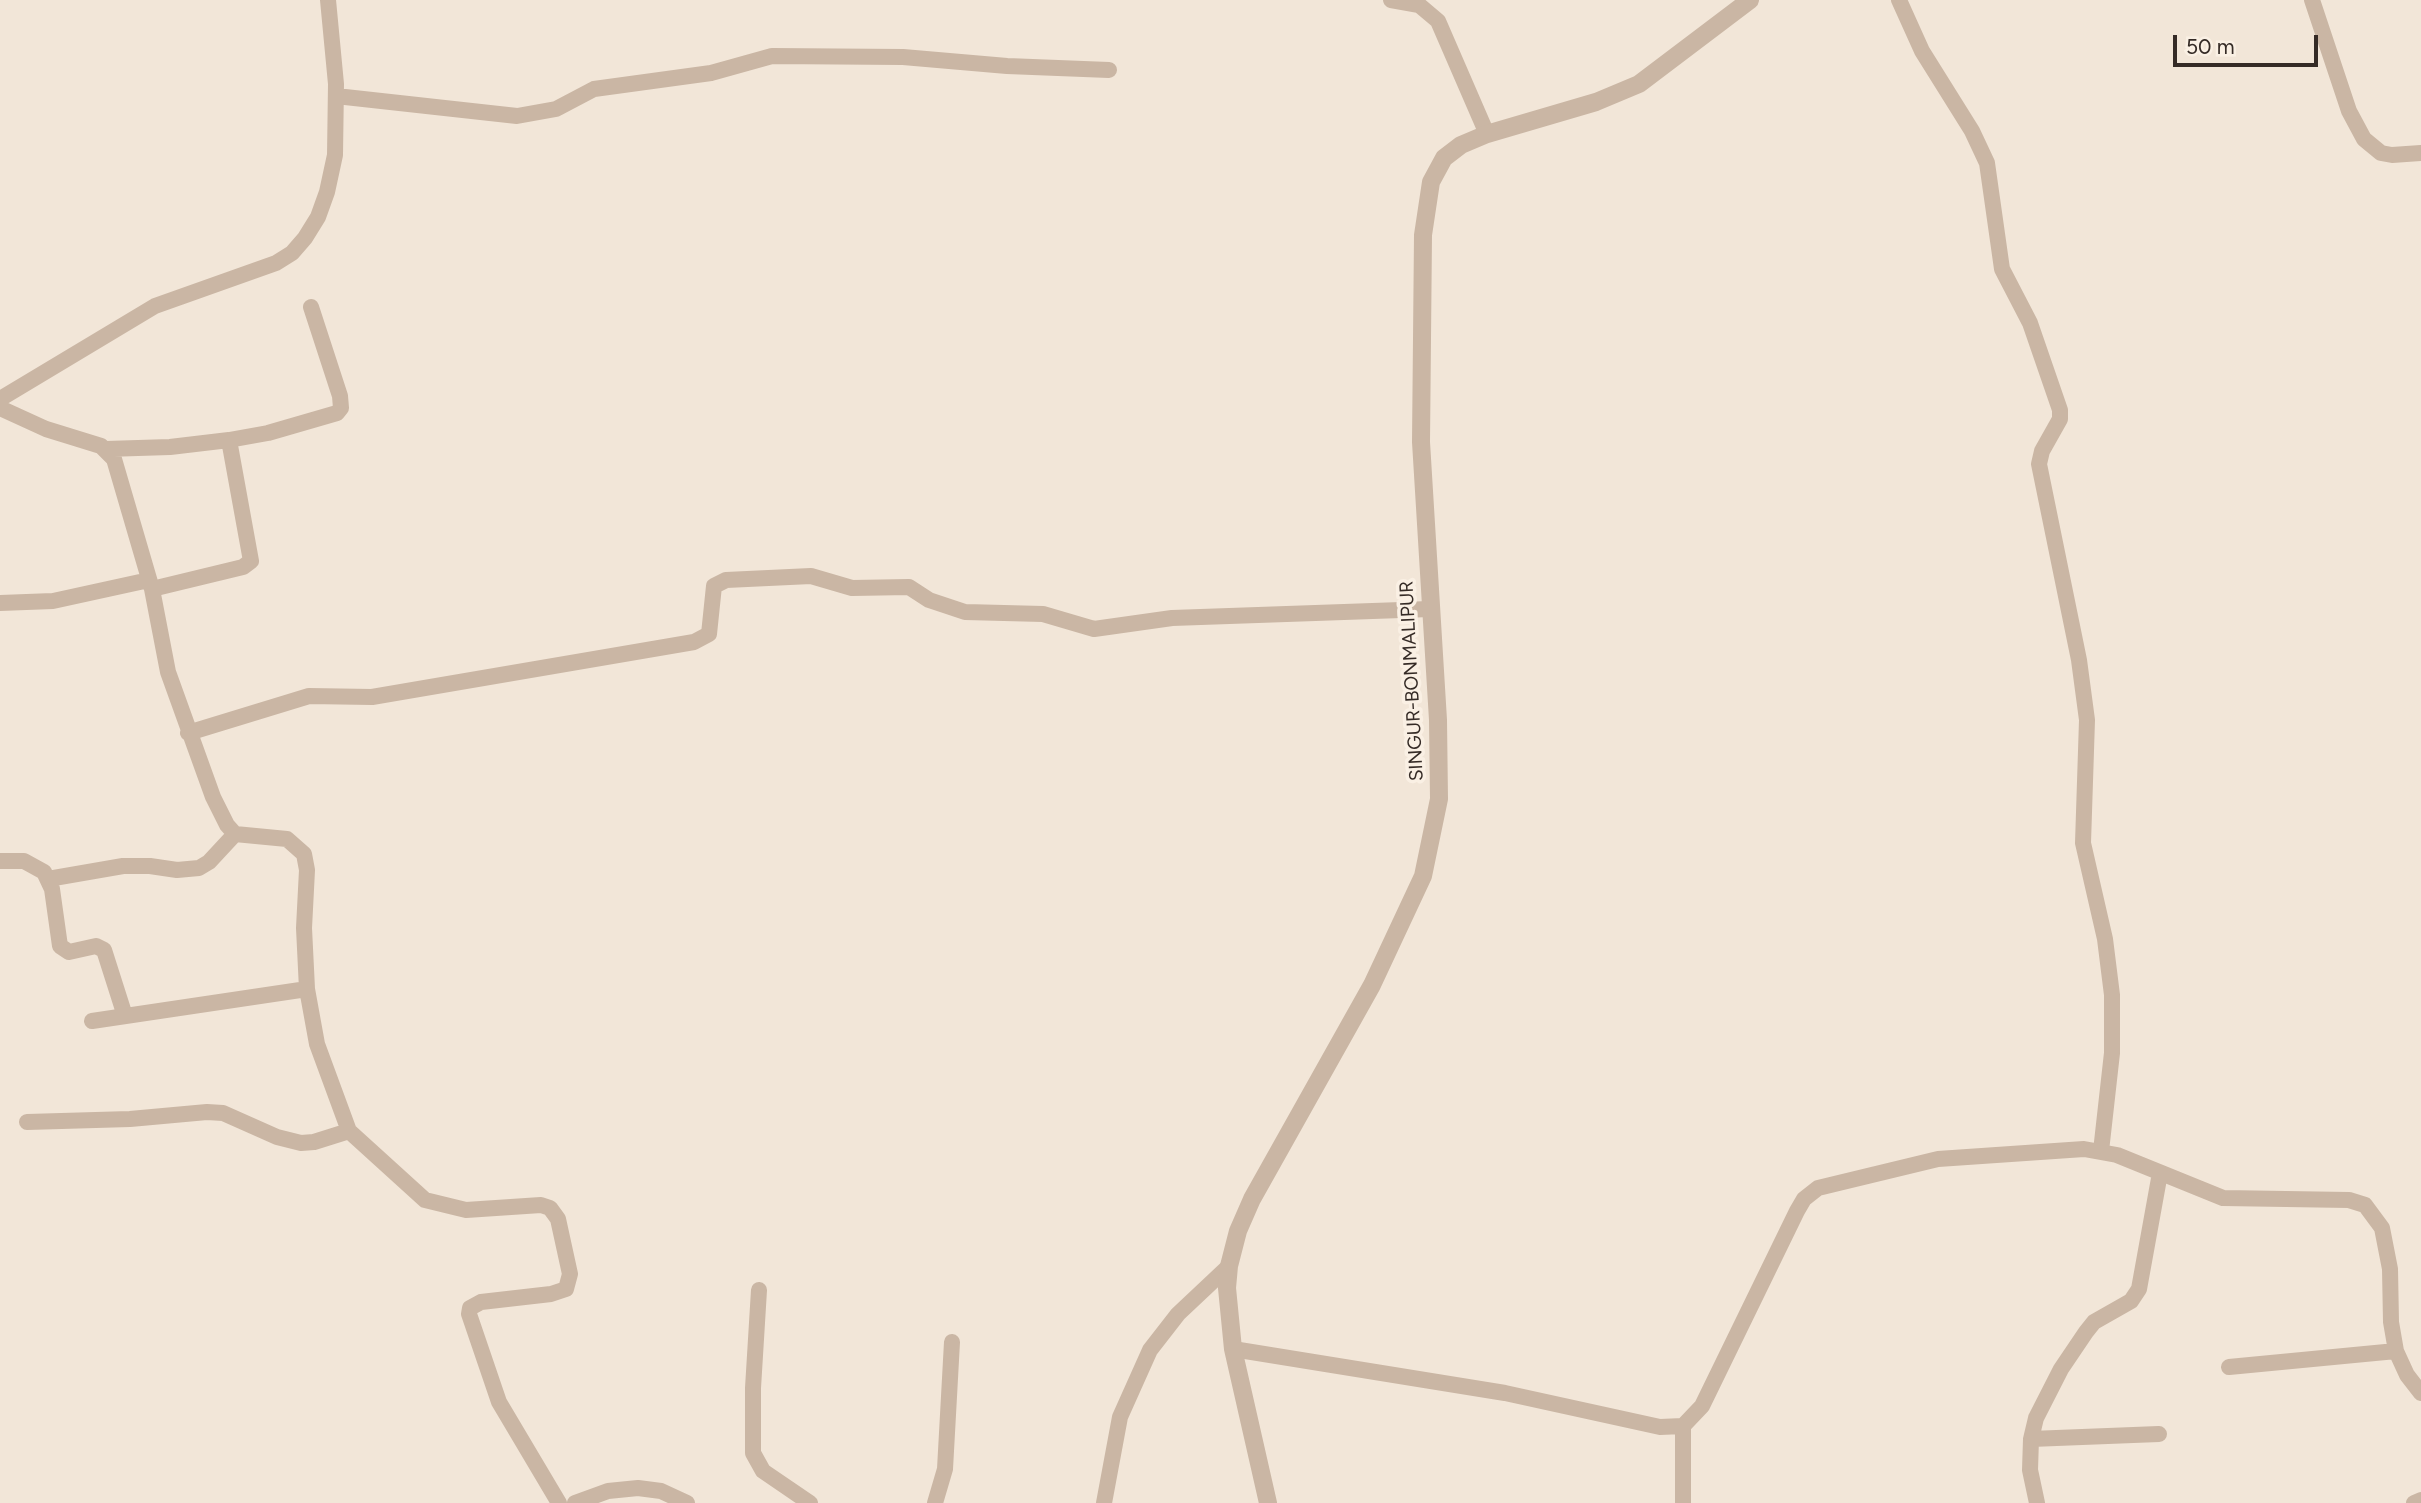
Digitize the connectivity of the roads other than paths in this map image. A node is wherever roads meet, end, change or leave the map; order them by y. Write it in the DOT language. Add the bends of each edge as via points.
graph roads {
  1 [pos="328,0"];
  2 [pos="1391,0"];
  3 [pos="1750,0"];
  4 [pos="1899,0"];
  5 [pos="2312,0"];
  6 [pos="1109,70"];
  7 [pos="336,96"];
  8 [pos="1487,134"];
  9 [pos="2421,153"];
  10 [pos="311,307"];
  11 [pos="0,399"];
  12 [pos="0,408"];
  13 [pos="229,440"];
  14 [pos="106,449"];
  15 [pos="150,584"];
  16 [pos="0,603"];
  17 [pos="1430,609"];
  18 [pos="188,733"];
  19 [pos="235,834"];
  20 [pos="0,861"];
  21 [pos="48,879"];
  22 [pos="307,989"];
  23 [pos="125,1016"];
  24 [pos="92,1021"];
  25 [pos="27,1122"];
  26 [pos="349,1131"];
  27 [pos="2101,1151"];
  28 [pos="2160,1173"];
  29 [pos="1229,1266"];
  30 [pos="759,1290"];
  31 [pos="952,1342"];
  32 [pos="1233,1349"];
  33 [pos="2396,1351"];
  34 [pos="2229,1367"];
  35 [pos="2421,1393"];
  36 [pos="1683,1426"];
  37 [pos="2159,1434"];
  38 [pos="2031,1439"];
  39 [pos="2421,1500"];
  40 [pos="559,1503"];
  41 [pos="575,1503"];
  42 [pos="687,1503"];
  43 [pos="810,1503"];
  44 [pos="935,1503"];
  45 [pos="1104,1503"];
  46 [pos="1268,1503"];
  47 [pos="1683,1503"];
  48 [pos="2037,1503"];
  49 [pos="2414,1503"];
  1 -- 7 [label="street"];
  2 -- 8 [label="street" via="1419,5 1438,21"];
  3 -- 8 [label="street, SINGUR-BONMALIPUR" via="1624,92"];
  4 -- 27 [label="street" via="1922,51 1987,163 2000,262 2030,323 2060,410 2039,464 2079,660 2087,720 2083,843 2105,939 2112,995 2112,1053"];
  5 -- 9 [label="street" via="2349,111 2364,139 2381,153"];
  6 -- 7 [label="street" via="903,57 772,56 711,73 594,89 538,114 517,116"];
  7 -- 11 [label="street" via="335,155 327,192 318,217 292,253 155,306"];
  8 -- 17 [label="street, SINGUR-BONMALIPUR" via="1444,158 1431,182 1423,235 1422,442"];
  10 -- 13 [label="street" via="341,408 331,416"];
  12 -- 14 [label="street"];
  13 -- 14 [label="street"];
  13 -- 15 [label="street" via="251,561 243,567"];
  14 -- 15 [label="street" via="114,459"];
  15 -- 16 [label="street" via="53,601"];
  15 -- 18 [label="street"];
  17 -- 18 [label="street" via="1172,618 1094,629 1043,614 965,612 929,600 909,587 852,588 811,576 726,580 714,586 709,634 694,642 372,697 309,696"];
  17 -- 29 [label="street, SINGUR-BONMALIPUR" via="1440,772 1423,876 1372,985 1252,1199"];
  18 -- 19 [label="street" via="213,797"];
  19 -- 21 [label="street" via="199,868 122,866"];
  19 -- 22 [label="street" via="287,839 304,855"];
  20 -- 21 [label="street" via="36,865"];
  21 -- 23 [label="street" via="60,946 69,952 96,946 104,950"];
  22 -- 23 [label="street"];
  22 -- 26 [label="street" via="317,1044"];
  23 -- 24 [label="street"];
  25 -- 26 [label="street" via="207,1112 223,1113 301,1143"];
  26 -- 40 [label="street" via="425,1200 466,1210 541,1205 558,1219 570,1273 566,1289 481,1301 470,1308 470,1314 499,1402"];
  27 -- 28 [label="street"];
  27 -- 36 [label="street" via="1938,1158 1818,1188 1797,1211 1702,1406"];
  28 -- 33 [label="street" via="2223,1198 2348,1200 2365,1205 2382,1228"];
  28 -- 38 [label="street" via="2139,1289 2131,1301 2094,1322 2086,1332 2043,1400"];
  29 -- 32 [label="street, SINGUR-BONMALIPUR"];
  29 -- 45 [label="street" via="1164,1329 1150,1350 1120,1417"];
  30 -- 43 [label="street" via="753,1453 763,1471"];
  31 -- 44 [label="street" via="945,1469"];
  32 -- 36 [label="street" via="1504,1394 1660,1427"];
  32 -- 46 [label="street, SINGUR-BONMALIPUR"];
  33 -- 34 [label="street"];
  33 -- 35 [label="street"];
  36 -- 47 [label="street"];
  37 -- 38 [label="street"];
  38 -- 48 [label="street" via="2030,1470"];
  39 -- 49 [label="street"];
  41 -- 42 [label="street" via="608,1491 638,1488 661,1490"];
}
